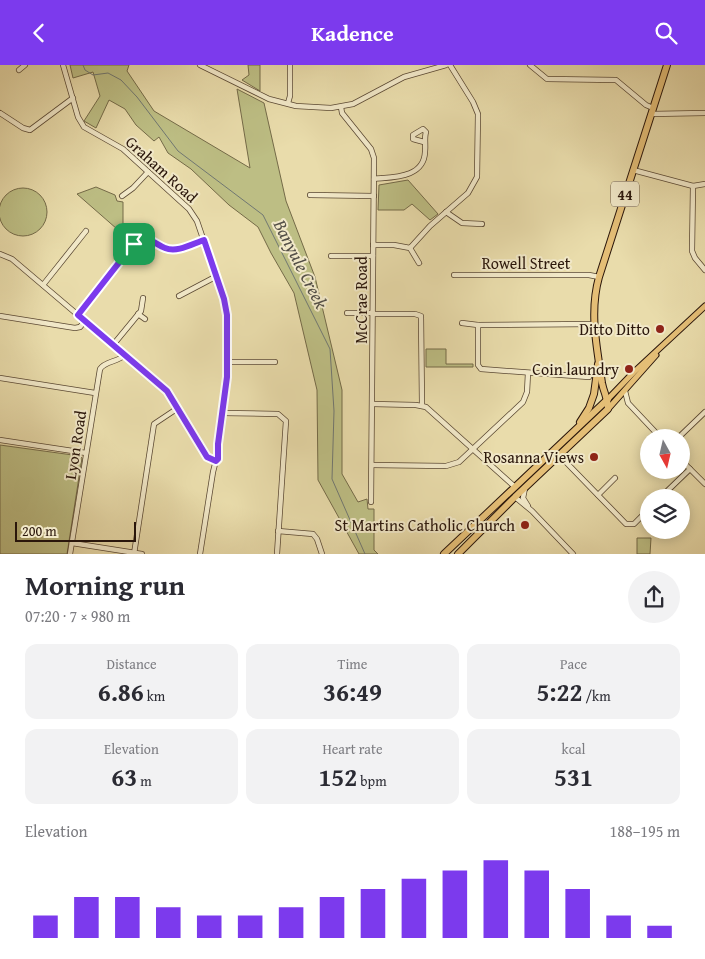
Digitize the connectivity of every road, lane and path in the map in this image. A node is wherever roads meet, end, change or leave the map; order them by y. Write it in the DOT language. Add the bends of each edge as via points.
graph roads {
  1 [pos="25,65"];
  2 [pos="65,65"];
  3 [pos="200,65"];
  4 [pos="290,65"];
  5 [pos="446,65"];
  6 [pos="450,65"];
  7 [pos="530,65"];
  8 [pos="667,65"];
  9 [pos="19,70"];
  10 [pos="73,98"];
  11 [pos="288,103"];
  12 [pos="341,107"];
  13 [pos="652,111"];
  14 [pos="0,113"];
  15 [pos="705,113"];
  16 [pos="424,142"];
  17 [pos="633,170"];
  18 [pos="148,171"];
  19 [pos="374,179"];
  20 [pos="705,184"];
  21 [pos="694,186"];
  22 [pos="310,195"];
  23 [pos="122,196"];
  24 [pos="374,196"];
  25 [pos="446,212"];
  26 [pos="482,224"];
  27 [pos="86,231"];
  28 [pos="204,240"];
  29 [pos="374,245"];
  30 [pos="410,248"];
  31 [pos="0,253"];
  32 [pos="331,256"];
  33 [pos="373,257"];
  34 [pos="419,263"];
  35 [pos="705,270"];
  36 [pos="454,275"];
  37 [pos="216,276"];
  38 [pos="598,277"];
  39 [pos="43,285"];
  40 [pos="180,296"];
  41 [pos="143,298"];
  42 [pos="705,306"];
  43 [pos="346,313"];
  44 [pos="138,314"];
  45 [pos="373,314"];
  46 [pos="78,315"];
  47 [pos="0,317"];
  48 [pos="145,319"];
  49 [pos="85,321"];
  50 [pos="462,323"];
  51 [pos="594,324"];
  52 [pos="478,325"];
  53 [pos="113,345"];
  54 [pos="664,345"];
  55 [pos="125,355"];
  56 [pos="598,361"];
  57 [pos="228,362"];
  58 [pos="275,362"];
  59 [pos="528,373"];
  60 [pos="589,377"];
  61 [pos="0,378"];
  62 [pos="625,391"];
  63 [pos="95,393"];
  64 [pos="594,394"];
  65 [pos="608,399"];
  66 [pos="617,399"];
  67 [pos="373,404"];
  68 [pos="422,405"];
  69 [pos="628,405"];
  70 [pos="178,408"];
  71 [pos="605,408"];
  72 [pos="705,412"];
  73 [pos="222,413"];
  74 [pos="589,418"];
  75 [pos="598,419"];
  76 [pos="652,429"];
  77 [pos="687,429"];
  78 [pos="574,432"];
  79 [pos="0,440"];
  80 [pos="474,449"];
  81 [pos="86,453"];
  82 [pos="559,455"];
  83 [pos="214,458"];
  84 [pos="372,465"];
  85 [pos="690,469"];
  86 [pos="615,478"];
  87 [pos="680,479"];
  88 [pos="705,484"];
  89 [pos="515,487"];
  90 [pos="525,487"];
  91 [pos="669,489"];
  92 [pos="598,495"];
  93 [pos="515,497"];
  94 [pos="371,503"];
  95 [pos="532,511"];
  96 [pos="640,518"];
  97 [pos="278,531"];
  98 [pos="72,543"];
  99 [pos="134,553"];
  100 [pos="70,554"];
  101 [pos="142,554"];
  102 [pos="200,554"];
  103 [pos="277,554"];
  104 [pos="322,554"];
  105 [pos="444,554"];
  106 [pos="458,554"];
  107 [pos="573,554"];
  1 -- 9 [label="street"];
  2 -- 10 [label="street, Graham Road"];
  3 -- 11 [label="street" via="260,95"];
  4 -- 11 [label="street"];
  5 -- 12 [label="street" via="404,77"];
  6 -- 25 [label="street" via="477,109 478,167 471,189"];
  7 -- 13 [label="street" via="547,79 616,80"];
  8 -- 13 [label="highway, 44"];
  10 -- 14 [label="street" via="30,130"];
  10 -- 18 [label="street, Graham Road" via="82,125 123,149"];
  11 -- 12 [label="street"];
  12 -- 19 [label="street, McCrae Road" via="342,113 373,154"];
  13 -- 15 [label="street"];
  13 -- 17 [label="highway, 44"];
  16 -- 19 [label="street" via="422,164 416,171"];
  17 -- 21 [label="street"];
  17 -- 38 [label="highway, 44"];
  18 -- 23 [label="street"];
  18 -- 28 [label="street, Graham Road" via="192,212"];
  19 -- 24 [label="street, McCrae Road"];
  20 -- 21 [label="street"];
  21 -- 35 [label="street" via="692,251"];
  22 -- 24 [label="street"];
  24 -- 29 [label="street, McCrae Road"];
  25 -- 26 [label="street" via="462,223"];
  25 -- 30 [label="street"];
  27 -- 39 [label="street"];
  28 -- 37 [label="street, Graham Road"];
  28 -- 46 [label="street" via="175,249 144,239 136,243"];
  29 -- 30 [label="street"];
  29 -- 33 [label="street, McCrae Road"];
  30 -- 34 [label="street"];
  31 -- 39 [label="street"];
  32 -- 33 [label="street"];
  33 -- 45 [label="street, McCrae Road"];
  36 -- 38 [label="street, Rowell Street"];
  37 -- 40 [label="street"];
  37 -- 57 [label="street, Graham Road" via="227,309"];
  38 -- 51 [label="highway, 44"];
  39 -- 46 [label="street"];
  41 -- 44 [label="street"];
  42 -- 54 [label="main road"];
  43 -- 45 [label="street"];
  44 -- 48 [label="street"];
  44 -- 53 [label="street"];
  45 -- 67 [label="street, McCrae Road"];
  45 -- 68 [label="street" via="417,314 421,318"];
  46 -- 49 [label="street"];
  47 -- 49 [label="street" via="75,328"];
  49 -- 53 [label="street"];
  50 -- 52 [label="street"];
  51 -- 52 [label="street"];
  51 -- 56 [label="highway, 44"];
  52 -- 59 [label="street" via="479,368"];
  53 -- 55 [label="street"];
  54 -- 62 [label="main road"];
  54 -- 65 [label="main road"];
  55 -- 63 [label="street, Lyon Road" via="101,367"];
  55 -- 70 [label="street" via="164,388"];
  56 -- 64 [label="highway, 44"];
  56 -- 65 [label="highway, 44"];
  57 -- 58 [label="street"];
  57 -- 73 [label="street, Graham Road"];
  59 -- 60 [label="street"];
  59 -- 80 [label="street" via="523,402"];
  61 -- 63 [label="street"];
  62 -- 66 [label="main road"];
  62 -- 69 [label="street"];
  63 -- 81 [label="street, Lyon Road"];
  64 -- 71 [label="highway"];
  64 -- 78 [label="highway, 44" via="588,411"];
  65 -- 71 [label="highway"];
  66 -- 69 [label="street"];
  66 -- 71 [label="main road"];
  67 -- 68 [label="street"];
  67 -- 84 [label="street, McCrae Road"];
  68 -- 80 [label="street"];
  69 -- 76 [label="street"];
  70 -- 83 [label="street" via="204,451"];
  70 -- 99 [label="street" via="153,427"];
  71 -- 74 [label="highway"];
  71 -- 75 [label="highway"];
  72 -- 77 [label="street"];
  73 -- 83 [label="street, Graham Road"];
  73 -- 97 [label="street" via="278,414 286,421"];
  74 -- 75 [label="highway"];
  74 -- 78 [label="highway"];
  75 -- 82 [label="highway"];
  78 -- 89 [label="highway, 44"];
  79 -- 81 [label="street"];
  80 -- 84 [label="street" via="450,465"];
  80 -- 89 [label="street"];
  81 -- 98 [label="street, Lyon Road"];
  82 -- 90 [label="highway"];
  82 -- 92 [label="street"];
  83 -- 102 [label="street, Graham Road"];
  84 -- 94 [label="street, McCrae Road"];
  85 -- 88 [label="street"];
  86 -- 92 [label="street"];
  87 -- 91 [label="street"];
  89 -- 105 [label="highway, 44"];
  90 -- 93 [label="highway"];
  90 -- 95 [label="street" via="523,498"];
  92 -- 96 [label="street" via="627,525"];
  93 -- 95 [label="street"];
  93 -- 106 [label="highway"];
  95 -- 107 [label="street"];
  97 -- 103 [label="street"];
  97 -- 104 [label="street" via="313,534"];
  98 -- 99 [label="street"];
  98 -- 100 [label="street, Lyon Road"];
  99 -- 101 [label="street"];
}
